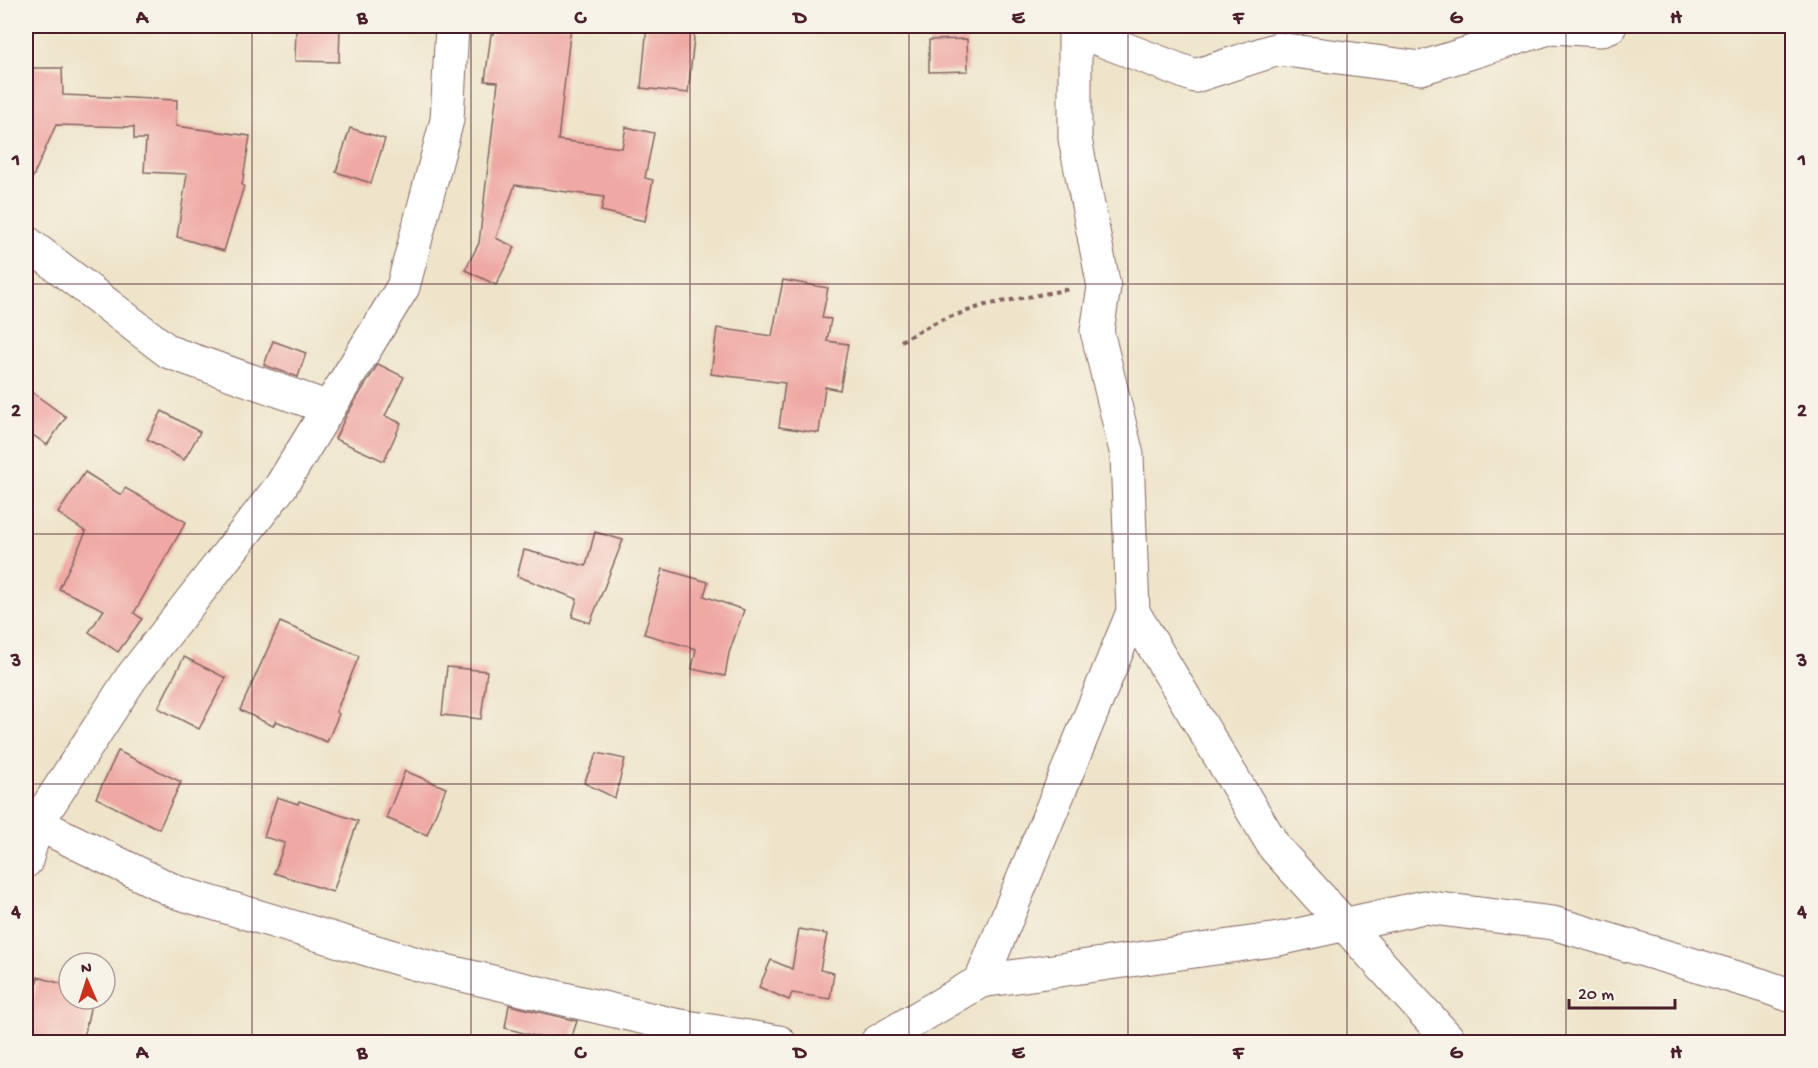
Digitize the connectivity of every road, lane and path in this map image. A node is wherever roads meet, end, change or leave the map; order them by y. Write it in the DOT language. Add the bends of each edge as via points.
graph roads {
  1 [pos="452,26"];
  2 [pos="1610,26"];
  3 [pos="1075,28"];
  4 [pos="26,242"];
  5 [pos="1104,287"];
  6 [pos="901,341"];
  7 [pos="329,408"];
  8 [pos="1133,612"];
  9 [pos="31,820"];
  10 [pos="26,861"];
  11 [pos="1345,924"];
  12 [pos="981,981"];
  13 [pos="1792,996"];
  14 [pos="779,1042"];
  15 [pos="877,1042"];
  16 [pos="1451,1042"];
  1 -- 7 [label="street" via="447,120 403,287"];
  2 -- 3 [label="street" via="1600,30 1552,27 1421,68 1278,49 1195,76"];
  3 -- 5 [label="street" via="1075,139"];
  4 -- 7 [label="street" via="169,352"];
  5 -- 6 [label="path" via="985,305 938,321"];
  5 -- 8 [label="street" via="1097,331 1127,455"];
  7 -- 9 [label="street" via="281,486 131,678"];
  8 -- 11 [label="street" via="1275,848"];
  8 -- 12 [label="street"];
  9 -- 10 [label="street"];
  9 -- 14 [label="street" via="176,892 420,965 675,1025"];
  11 -- 12 [label="street" via="1280,939"];
  11 -- 13 [label="street" via="1424,907 1553,923"];
  11 -- 16 [label="street"];
  12 -- 15 [label="street"];
}
